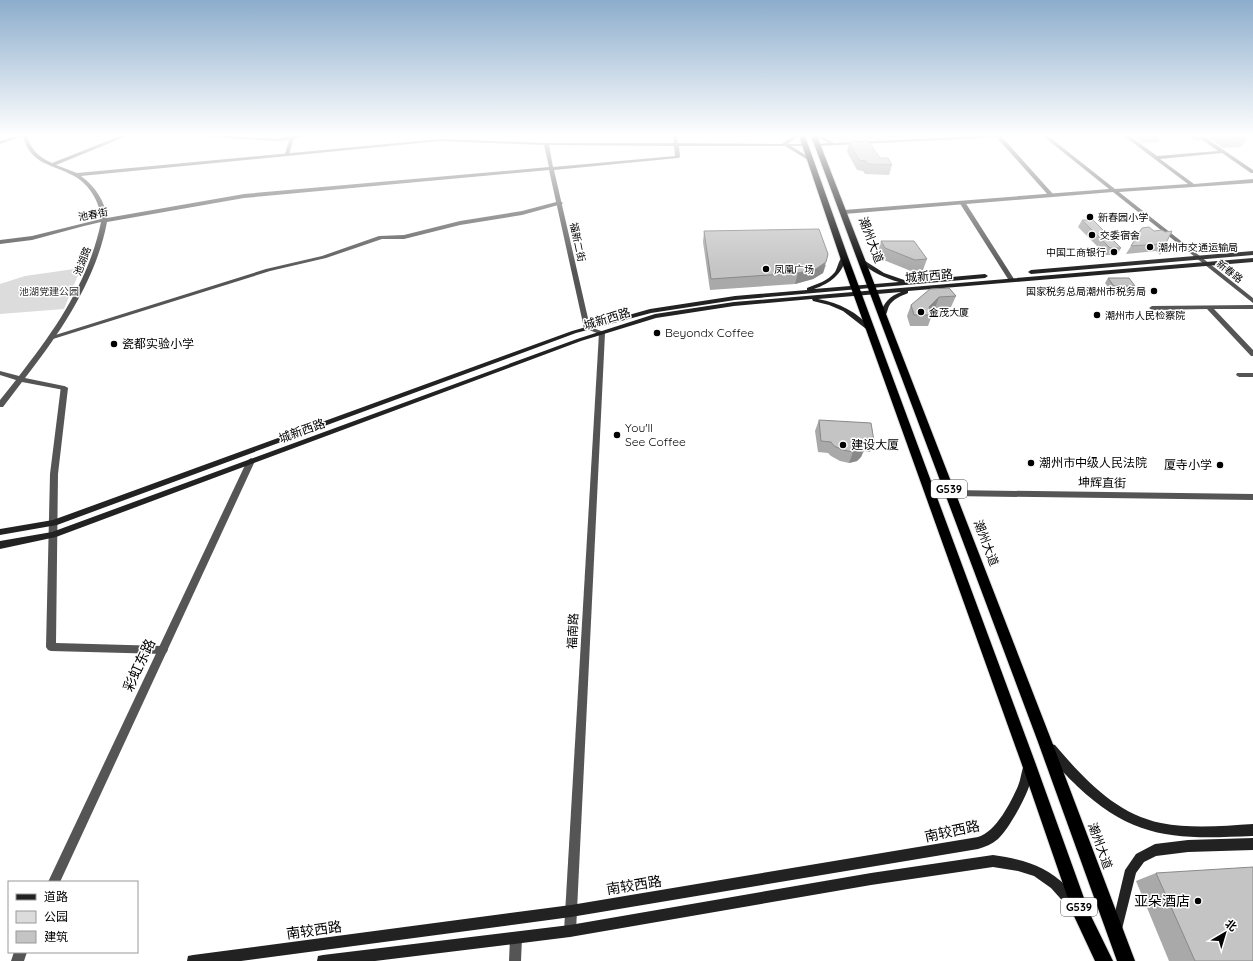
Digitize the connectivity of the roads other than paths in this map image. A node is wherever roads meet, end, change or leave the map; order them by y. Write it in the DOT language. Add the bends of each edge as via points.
graph roads {
  1 [pos="83,181"];
  2 [pos="92,181"];
  3 [pos="415,181"];
  4 [pos="555,181"];
  5 [pos="818,181"];
  6 [pos="833,181"];
  7 [pos="1038,181"];
  8 [pos="1102,181"];
  9 [pos="1187,181"];
  10 [pos="1253,181"];
  11 [pos="86,184"];
  12 [pos="1193,185"];
  13 [pos="1115,191"];
  14 [pos="1051,195"];
  15 [pos="962,202"];
  16 [pos="560,203"];
  17 [pos="844,212"];
  18 [pos="103,221"];
  19 [pos="0,242"];
  20 [pos="1253,253"];
  21 [pos="844,257"];
  22 [pos="1198,257"];
  23 [pos="1253,260"];
  24 [pos="862,261"];
  25 [pos="1205,264"];
  26 [pos="1009,277"];
  27 [pos="915,286"];
  28 [pos="873,290"];
  29 [pos="857,291"];
  30 [pos="799,293"];
  31 [pos="804,298"];
  32 [pos="1253,301"];
  33 [pos="1253,307"];
  34 [pos="1152,308"];
  35 [pos="1209,308"];
  36 [pos="883,315"];
  37 [pos="587,328"];
  38 [pos="602,332"];
  39 [pos="872,332"];
  40 [pos="51,338"];
  41 [pos="1253,354"];
  42 [pos="0,373"];
  43 [pos="1239,375"];
  44 [pos="1253,375"];
  45 [pos="21,379"];
  46 [pos="0,405"];
  47 [pos="251,462"];
  48 [pos="951,494"];
  49 [pos="1253,497"];
  50 [pos="54,523"];
  51 [pos="0,532"];
  52 [pos="53,535"];
  53 [pos="0,545"];
  54 [pos="163,650"];
  55 [pos="1045,742"];
  56 [pos="1028,762"];
  57 [pos="1253,830"];
  58 [pos="1253,844"];
  59 [pos="54,881"];
  60 [pos="571,911"];
  61 [pos="1082,916"];
  62 [pos="570,931"];
  63 [pos="1116,932"];
  64 [pos="516,938"];
  65 [pos="193,961"];
  66 [pos="324,961"];
  67 [pos="515,961"];
  68 [pos="1104,961"];
  69 [pos="1126,961"];
  1 -- 11 [label="street, 池湖路"];
  2 -- 11 [label="street"];
  3 -- 18 [label="street, 池春街" via="244,196"];
  4 -- 16 [label="street, 福新二街"];
  5 -- 21 [label="highway, G539"];
  6 -- 17 [label="highway, 潮州大道 / G539"];
  7 -- 14 [label="street"];
  8 -- 13 [label="street, 新春路"];
  9 -- 12 [label="street"];
  10 -- 12 [label="street"];
  11 -- 18 [label="street, 池湖路" via="97,196"];
  12 -- 13 [label="street"];
  13 -- 14 [label="street"];
  13 -- 22 [label="street, 新春路"];
  14 -- 15 [label="street"];
  15 -- 17 [label="street"];
  15 -- 26 [label="street"];
  16 -- 37 [label="street, 福新二街"];
  16 -- 40 [label="street" via="522,213 435,228 404,237 381,237 324,257 268,270"];
  17 -- 24 [label="highway, 潮州大道 / G539"];
  18 -- 19 [label="street, 池春街" via="32,238"];
  18 -- 40 [label="street, 池湖路" via="95,256 85,280 68,313"];
  20 -- 22 [label="main road, 城新西路"];
  21 -- 29 [label="highway, G539"];
  21 -- 30 [label="main road" via="841,268 830,281"];
  22 -- 25 [label="street, 新春路"];
  22 -- 26 [label="main road, 城新西路"];
  23 -- 25 [label="main road, 城新西路"];
  24 -- 27 [label="main road" via="882,275"];
  24 -- 28 [label="highway, 潮州大道 / G539"];
  25 -- 26 [label="main road, 城新西路"];
  25 -- 32 [label="street, 新春路"];
  26 -- 27 [label="main road, 城新西路"];
  27 -- 28 [label="main road, 城新西路"];
  27 -- 36 [label="main road" via="891,299"];
  28 -- 29 [label="main road, 城新西路"];
  28 -- 36 [label="highway, 潮州大道 / G539"];
  29 -- 30 [label="main road, 城新西路"];
  29 -- 31 [label="main road, 城新西路"];
  29 -- 39 [label="highway, G539"];
  30 -- 37 [label="main road, 城新西路" via="735,298 650,311"];
  31 -- 38 [label="main road, 城新西路" via="734,304 655,316"];
  31 -- 39 [label="main road" via="822,301 853,313"];
  33 -- 35 [label="street"];
  34 -- 35 [label="street"];
  35 -- 41 [label="street"];
  36 -- 48 [label="highway, 潮州大道 / G539"];
  37 -- 38 [label="street"];
  37 -- 50 [label="main road, 城新西路"];
  38 -- 47 [label="main road, 城新西路"];
  38 -- 60 [label="street, 福南路"];
  39 -- 56 [label="highway, G539"];
  40 -- 45 [label="street, 池湖路"];
  42 -- 45 [label="street"];
  43 -- 44 [label="street"];
  45 -- 46 [label="street, 池湖路"];
  45 -- 50 [label="street" via="64,388 54,474"];
  47 -- 52 [label="main road, 城新西路"];
  47 -- 54 [label="street, 彩虹东路"];
  48 -- 49 [label="street, 坤辉直街"];
  48 -- 55 [label="highway, 潮州大道 / G539"];
  50 -- 51 [label="main road, 城新西路"];
  50 -- 52 [label="street"];
  52 -- 53 [label="main road, 城新西路"];
  52 -- 54 [label="street" via="51,646"];
  54 -- 59 [label="street, 彩虹东路"];
  55 -- 57 [label="main road" via="1086,788 1108,806 1138,822 1182,831"];
  55 -- 63 [label="highway, 潮州大道 / G539"];
  56 -- 60 [label="main road, 南较西路" via="1028,775 1020,795 1002,824 988,840 970,846"];
  56 -- 61 [label="highway, G539"];
  58 -- 63 [label="main road" via="1166,848 1155,850 1140,858 1131,870"];
  60 -- 62 [label="street, 福南路"];
  60 -- 65 [label="main road, 南较西路"];
  61 -- 62 [label="main road" via="1061,888 1048,877 1032,868 993,861 871,879"];
  61 -- 68 [label="highway, G539"];
  62 -- 64 [label="main road"];
  63 -- 69 [label="highway, 潮州大道 / G539"];
  64 -- 66 [label="main road"];
  64 -- 67 [label="street"];
}
